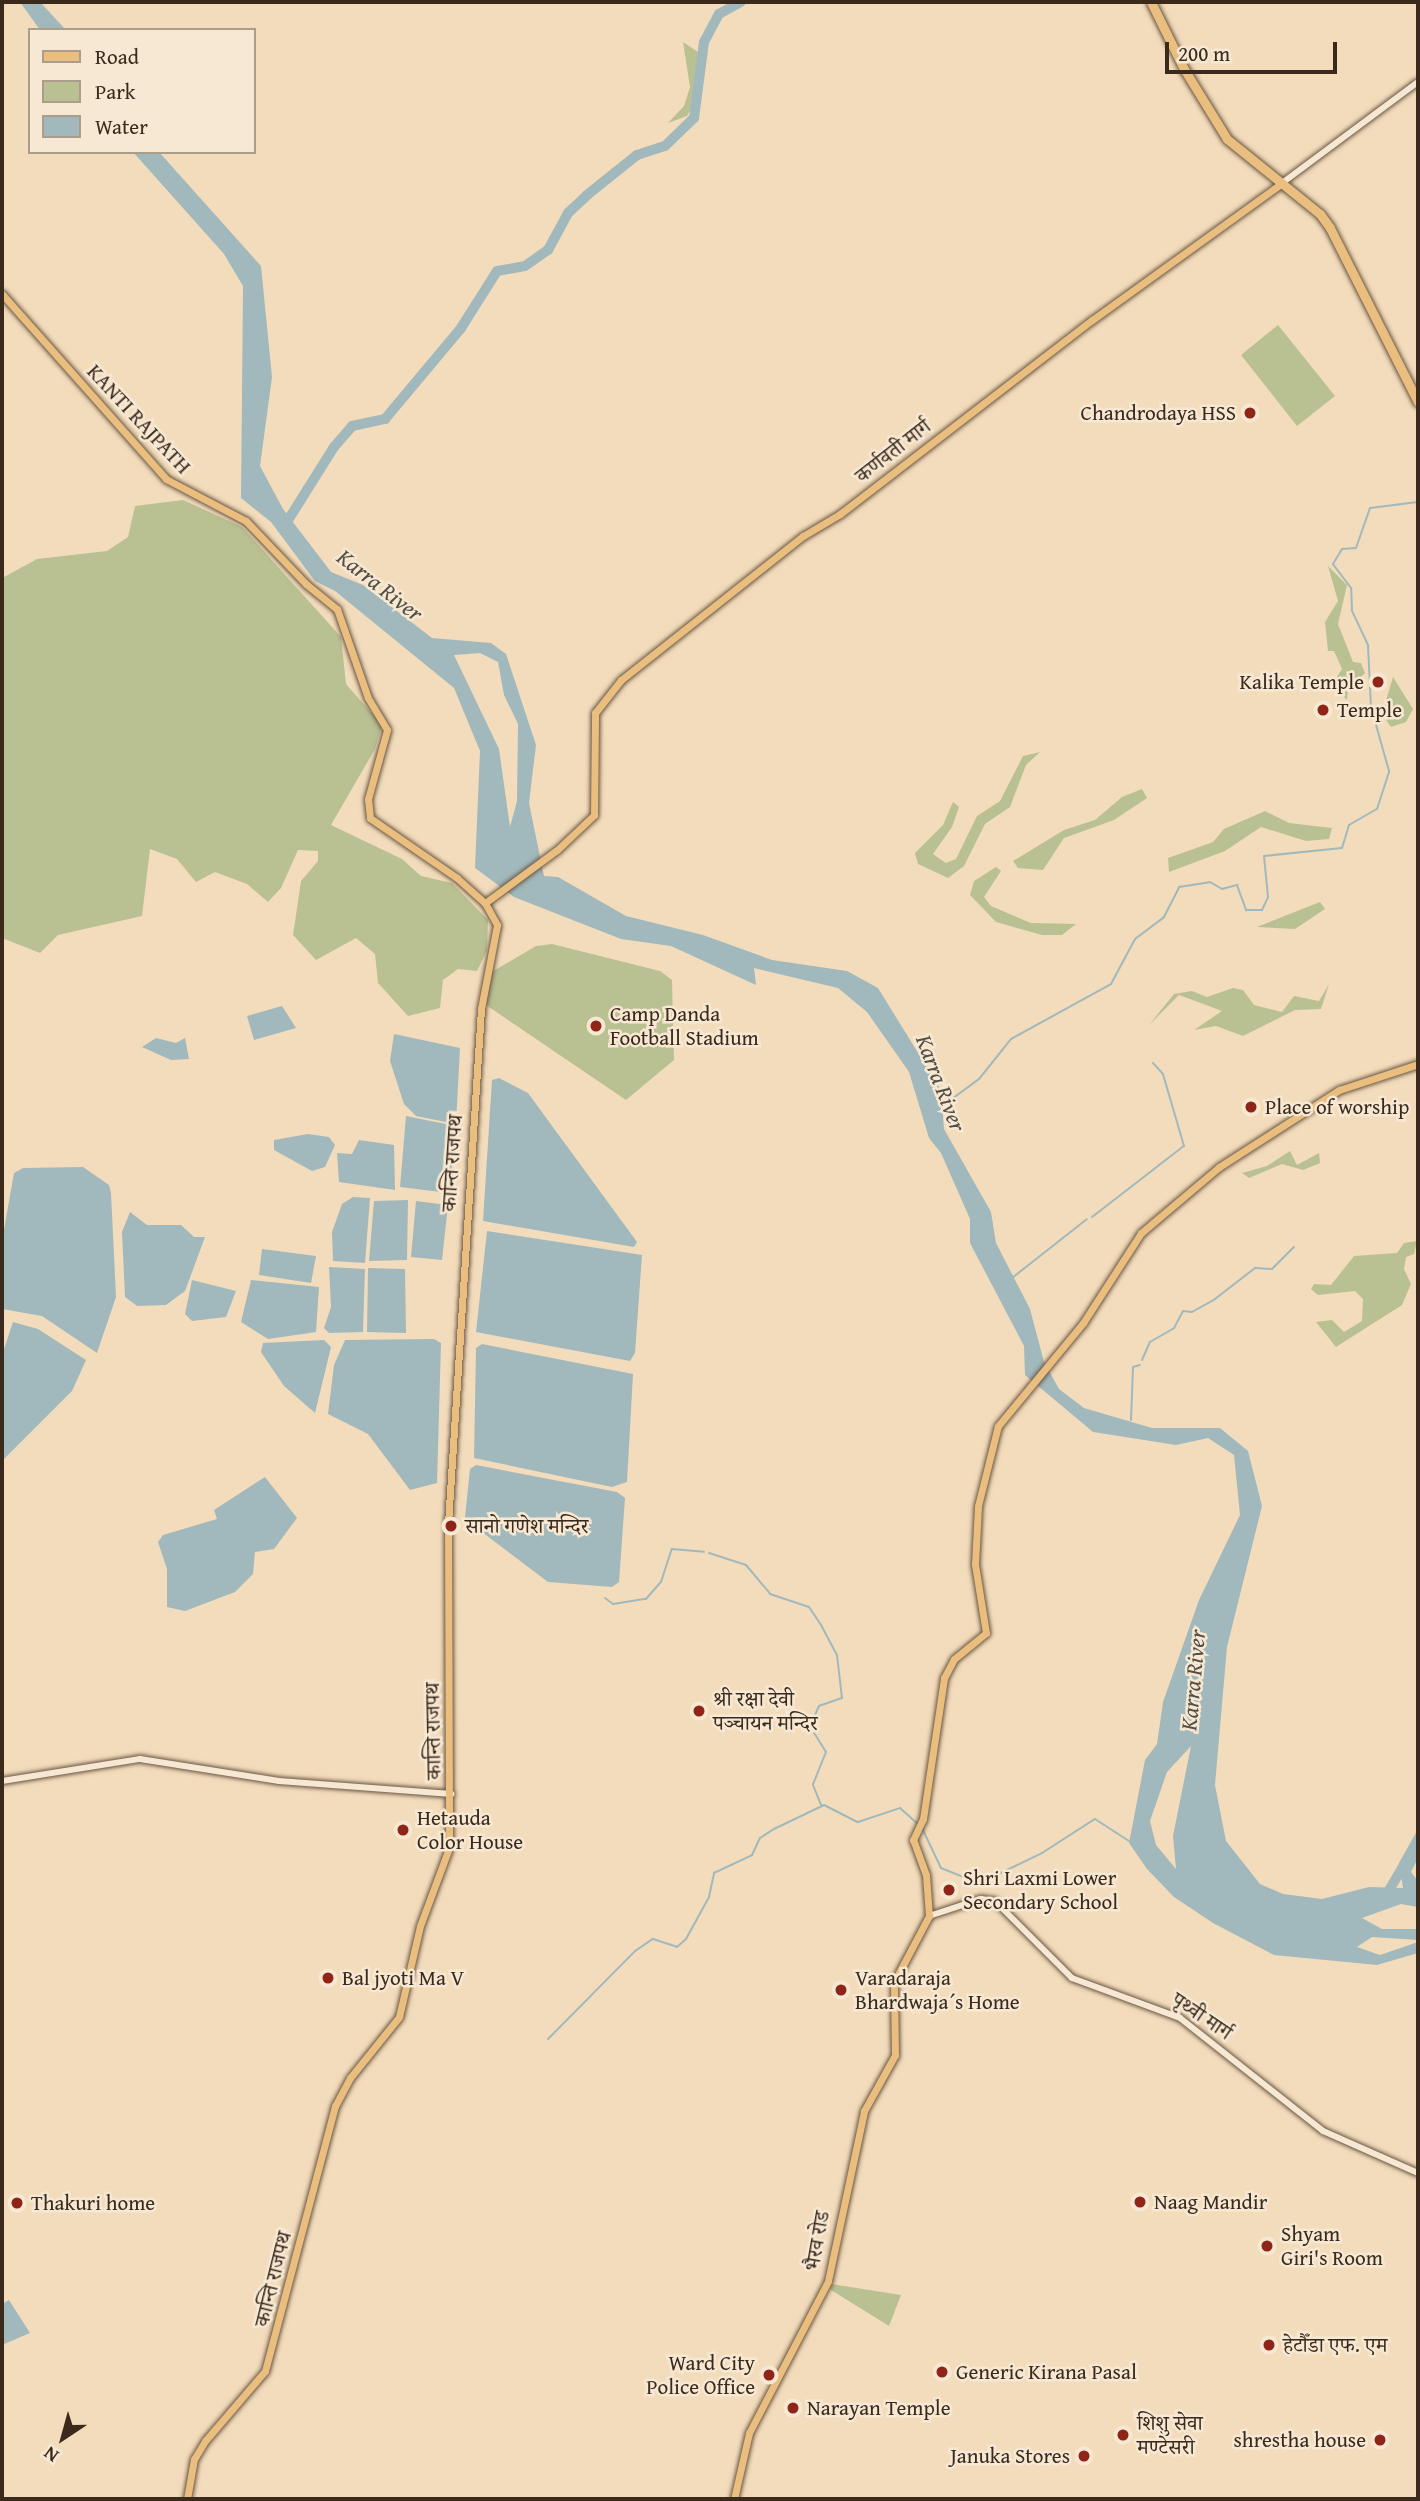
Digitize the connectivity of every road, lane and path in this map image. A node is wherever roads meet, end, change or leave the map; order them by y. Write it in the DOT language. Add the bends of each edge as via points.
graph roads {
  1 [pos="1151,2"];
  2 [pos="1418,82"];
  3 [pos="1282,183"];
  4 [pos="2,294"];
  5 [pos="1418,402"];
  6 [pos="485,903"];
  7 [pos="1418,1064"];
  8 [pos="2,1781"];
  9 [pos="452,1794"];
  10 [pos="929,1916"];
  11 [pos="1418,2173"];
  12 [pos="187,2499"];
  13 [pos="734,2499"];
  1 -- 3 [label="highway" via="1184,69 1227,139"];
  2 -- 3 [label="street, कर्णवती मार्ग"];
  3 -- 5 [label="highway" via="1330,228"];
  3 -- 6 [label="main road, कर्णवती मार्ग" via="1091,320 841,514 794,543 621,680 595,713 594,815 557,850"];
  4 -- 6 [label="main road, KANTI RAJPATH" via="166,479 246,521 306,584 337,609 368,698 387,730 368,799 370,818"];
  6 -- 9 [label="main road, कान्ति राजपथ" via="497,937 481,1009 449,1524"];
  7 -- 10 [label="main road" via="1339,1090 1219,1167 1129,1247 1083,1323 998,1426 978,1506 975,1564 985,1633 954,1659 944,1678 913,1840 926,1875"];
  8 -- 9 [label="street" via="141,1759 279,1781"];
  9 -- 12 [label="main road, कान्ति राजपथ" via="449,1848 421,1926 407,1998 399,2017 341,2091 265,2371 194,2459"];
  10 -- 11 [label="street, पृथ्वी मार्ग" via="981,1899 995,1901 1072,1978 1180,2018 1323,2131"];
  10 -- 13 [label="main road, भैरव रोड" via="894,1979 895,2055 861,2123 828,2281 749,2433"];
}
